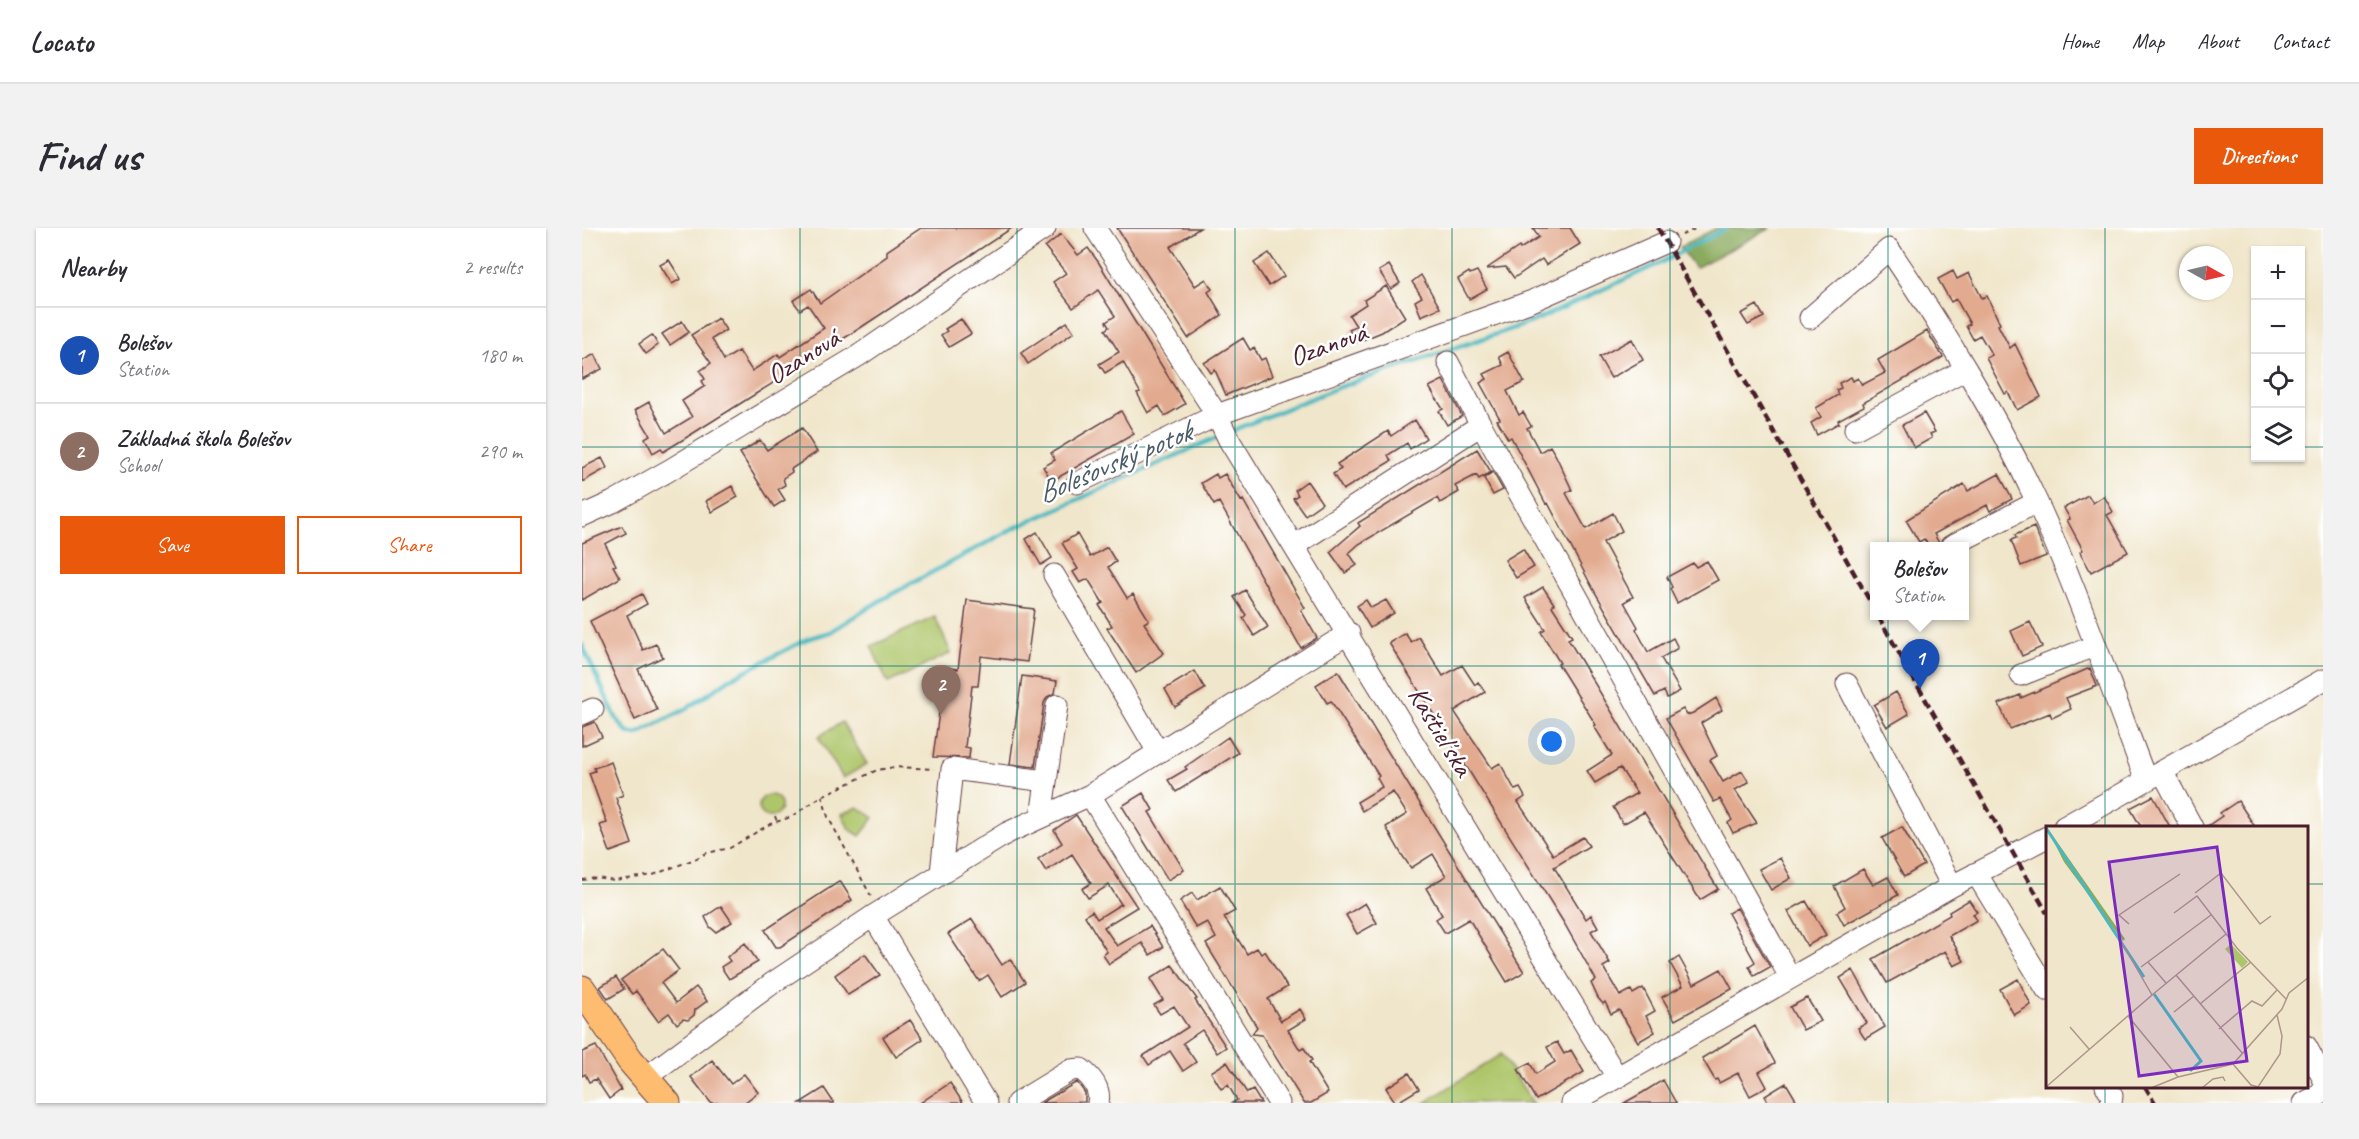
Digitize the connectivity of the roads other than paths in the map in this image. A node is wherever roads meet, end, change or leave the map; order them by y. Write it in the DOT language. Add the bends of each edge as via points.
graph roads {
  1 [pos="1045,228"];
  2 [pos="1095,228"];
  3 [pos="1666,242"];
  4 [pos="1810,318"];
  5 [pos="1448,362"];
  6 [pos="1966,369"];
  7 [pos="1481,425"];
  8 [pos="1223,428"];
  9 [pos="1855,429"];
  10 [pos="1077,483"];
  11 [pos="2037,502"];
  12 [pos="582,516"];
  13 [pos="1959,542"];
  14 [pos="1295,545"];
  15 [pos="1054,575"];
  16 [pos="1349,633"];
  17 [pos="2094,646"];
  18 [pos="2021,675"];
  19 [pos="2323,680"];
  20 [pos="1847,684"];
  21 [pos="1057,705"];
  22 [pos="1158,752"];
  23 [pos="2154,775"];
  24 [pos="1046,781"];
  25 [pos="1090,795"];
  26 [pos="1041,817"];
  27 [pos="2066,826"];
  28 [pos="2191,826"];
  29 [pos="2046,838"];
  30 [pos="941,873"];
  31 [pos="1976,873"];
  32 [pos="1952,886"];
  33 [pos="874,909"];
  34 [pos="1790,977"];
  35 [pos="2046,988"];
  36 [pos="582,989"];
  37 [pos="2308,1048"];
  38 [pos="1617,1077"];
  39 [pos="645,1078"];
  40 [pos="2323,1078"];
  41 [pos="2107,1088"];
  42 [pos="2323,1089"];
  43 [pos="667,1103"];
  44 [pos="986,1103"];
  45 [pos="1017,1103"];
  46 [pos="1098,1103"];
  47 [pos="1279,1103"];
  48 [pos="1572,1103"];
  49 [pos="2111,1103"];
  50 [pos="2304,1103"];
  1 -- 12 [label="street, Ozanová" via="858,356 668,471"];
  2 -- 8 [label="street"];
  3 -- 8 [label="street, Ozanová"];
  4 -- 6 [label="street" via="1889,249"];
  5 -- 7 [label="street"];
  6 -- 9 [label="street"];
  6 -- 11 [label="street"];
  7 -- 14 [label="street"];
  7 -- 34 [label="street"];
  8 -- 10 [label="street, Ozanová"];
  8 -- 14 [label="street, Kaštieľska"];
  11 -- 13 [label="street"];
  11 -- 17 [label="street"];
  14 -- 16 [label="street, Kaštieľska"];
  15 -- 22 [label="street"];
  16 -- 22 [label="street"];
  16 -- 38 [label="street, Kaštieľska"];
  17 -- 18 [label="street"];
  17 -- 23 [label="street"];
  19 -- 23 [label="street"];
  20 -- 32 [label="street"];
  21 -- 24 [label="street"];
  22 -- 25 [label="street"];
  23 -- 27 [label="street"];
  23 -- 28 [label="street"];
  24 -- 26 [label="street"];
  24 -- 30 [label="street" via="952,769"];
  25 -- 26 [label="street"];
  25 -- 47 [label="street"];
  26 -- 30 [label="street"];
  29 -- 31 [label="street"];
  30 -- 33 [label="street"];
  31 -- 32 [label="street"];
  31 -- 35 [label="street"];
  32 -- 34 [label="street"];
  33 -- 39 [label="street"];
  33 -- 44 [label="street"];
  34 -- 38 [label="street"];
  36 -- 39 [label="main road"];
  37 -- 40 [label="street"];
  38 -- 48 [label="street"];
  39 -- 43 [label="main road"];
  41 -- 49 [label="street"];
  42 -- 50 [label="street" via="2323,1093"];
  45 -- 46 [label="street" via="1071,1070 1081,1069 1097,1089"];
}
